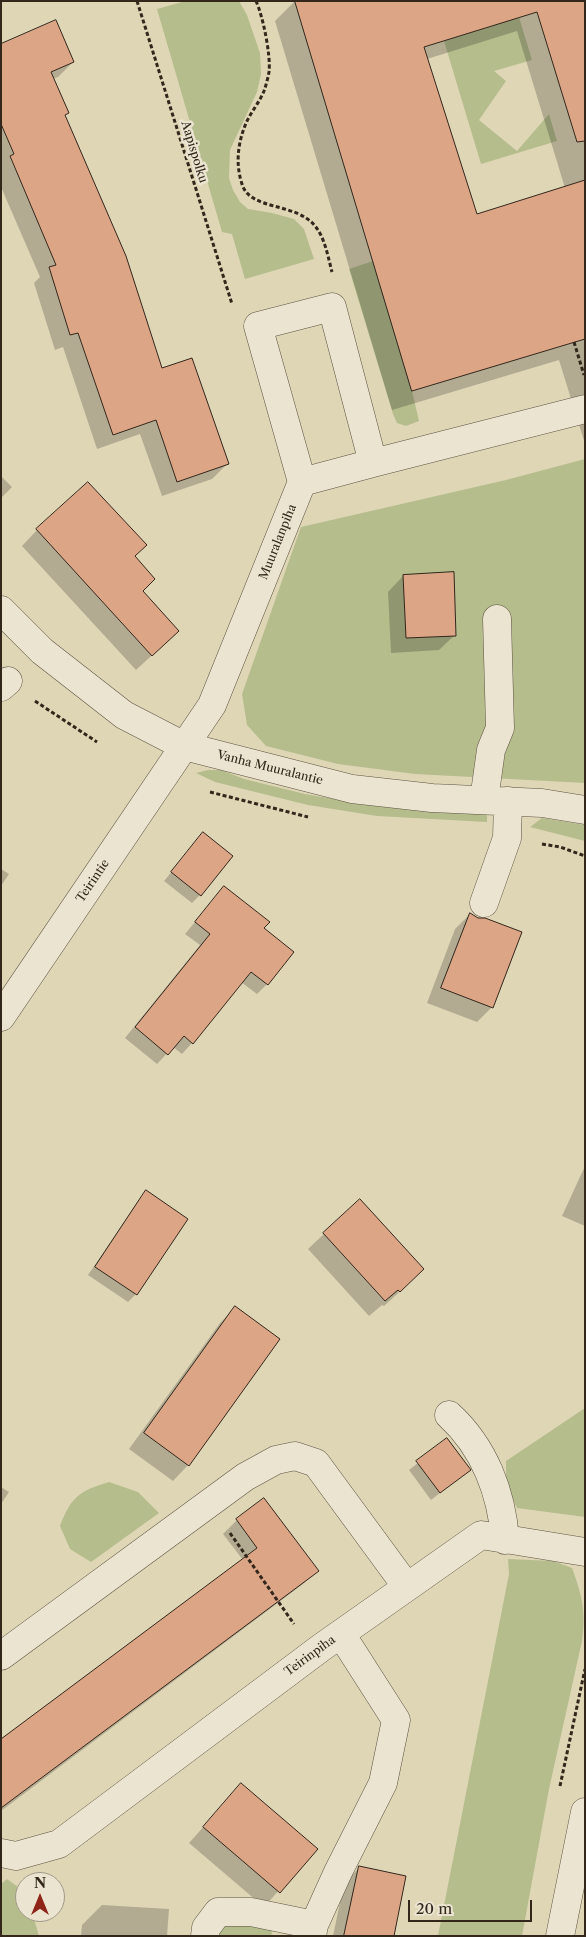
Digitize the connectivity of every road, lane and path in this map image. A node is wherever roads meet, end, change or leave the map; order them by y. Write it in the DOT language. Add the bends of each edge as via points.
graph roads {
  1 [pos="138,1"];
  2 [pos="256,1"];
  3 [pos="335,279"];
  4 [pos="234,308"];
  5 [pos="574,342"];
  6 [pos="585,377"];
  7 [pos="585,409"];
  8 [pos="373,463"];
  9 [pos="302,482"];
  10 [pos="1,610"];
  11 [pos="497,619"];
  12 [pos="184,746"];
  13 [pos="496,800"];
  14 [pos="585,810"];
  15 [pos="484,903"];
  16 [pos="1,1016"];
  17 [pos="449,1415"];
  18 [pos="209,1504"];
  19 [pos="505,1540"];
  20 [pos="585,1552"];
  21 [pos="407,1587"];
  22 [pos="298,1631"];
  23 [pos="341,1634"];
  24 [pos="1,1656"];
  25 [pos="585,1812"];
  26 [pos="1,1853"];
  27 [pos="313,1930"];
  28 [pos="205,1936"];
  29 [pos="560,1936"];
  1 -- 4 [label="path, Aapispolku"];
  2 -- 3 [label="path" via="265,30 270,72 238,145 242,186 251,197 267,205 286,208 311,221 323,240"];
  5 -- 6 [label="path"];
  7 -- 8 [label="street"];
  8 -- 9 [label="street"];
  8 -- 9 [label="street" via="332,307 258,326"];
  9 -- 12 [label="street, Muuralanpiha" via="212,705"];
  10 -- 12 [label="street, Vanha Muuralantie" via="42,651 124,715"];
  11 -- 13 [label="street" via="500,728 491,750"];
  12 -- 13 [label="street, Vanha Muuralantie" via="352,789 432,798"];
  12 -- 16 [label="street, Teirintie"];
  13 -- 14 [label="street, Vanha Muuralantie"];
  13 -- 15 [label="street" via="507,838"];
  17 -- 19 [label="street" via="465,1430 490,1472 504,1520"];
  18 -- 21 [label="street" via="245,1477 276,1460 295,1456 316,1463"];
  18 -- 22 [label="path"];
  18 -- 24 [label="street"];
  19 -- 20 [label="street, Teirinpiha"];
  19 -- 21 [label="street, Teirinpiha" via="481,1536"];
  21 -- 23 [label="street, Teirinpiha"];
  23 -- 26 [label="street, Teirinpiha" via="59,1844 16,1856"];
  23 -- 27 [label="street" via="396,1720 383,1783"];
  25 -- 29 [label="street"];
  27 -- 28 [label="street" via="251,1912 218,1912 206,1928"];
}
